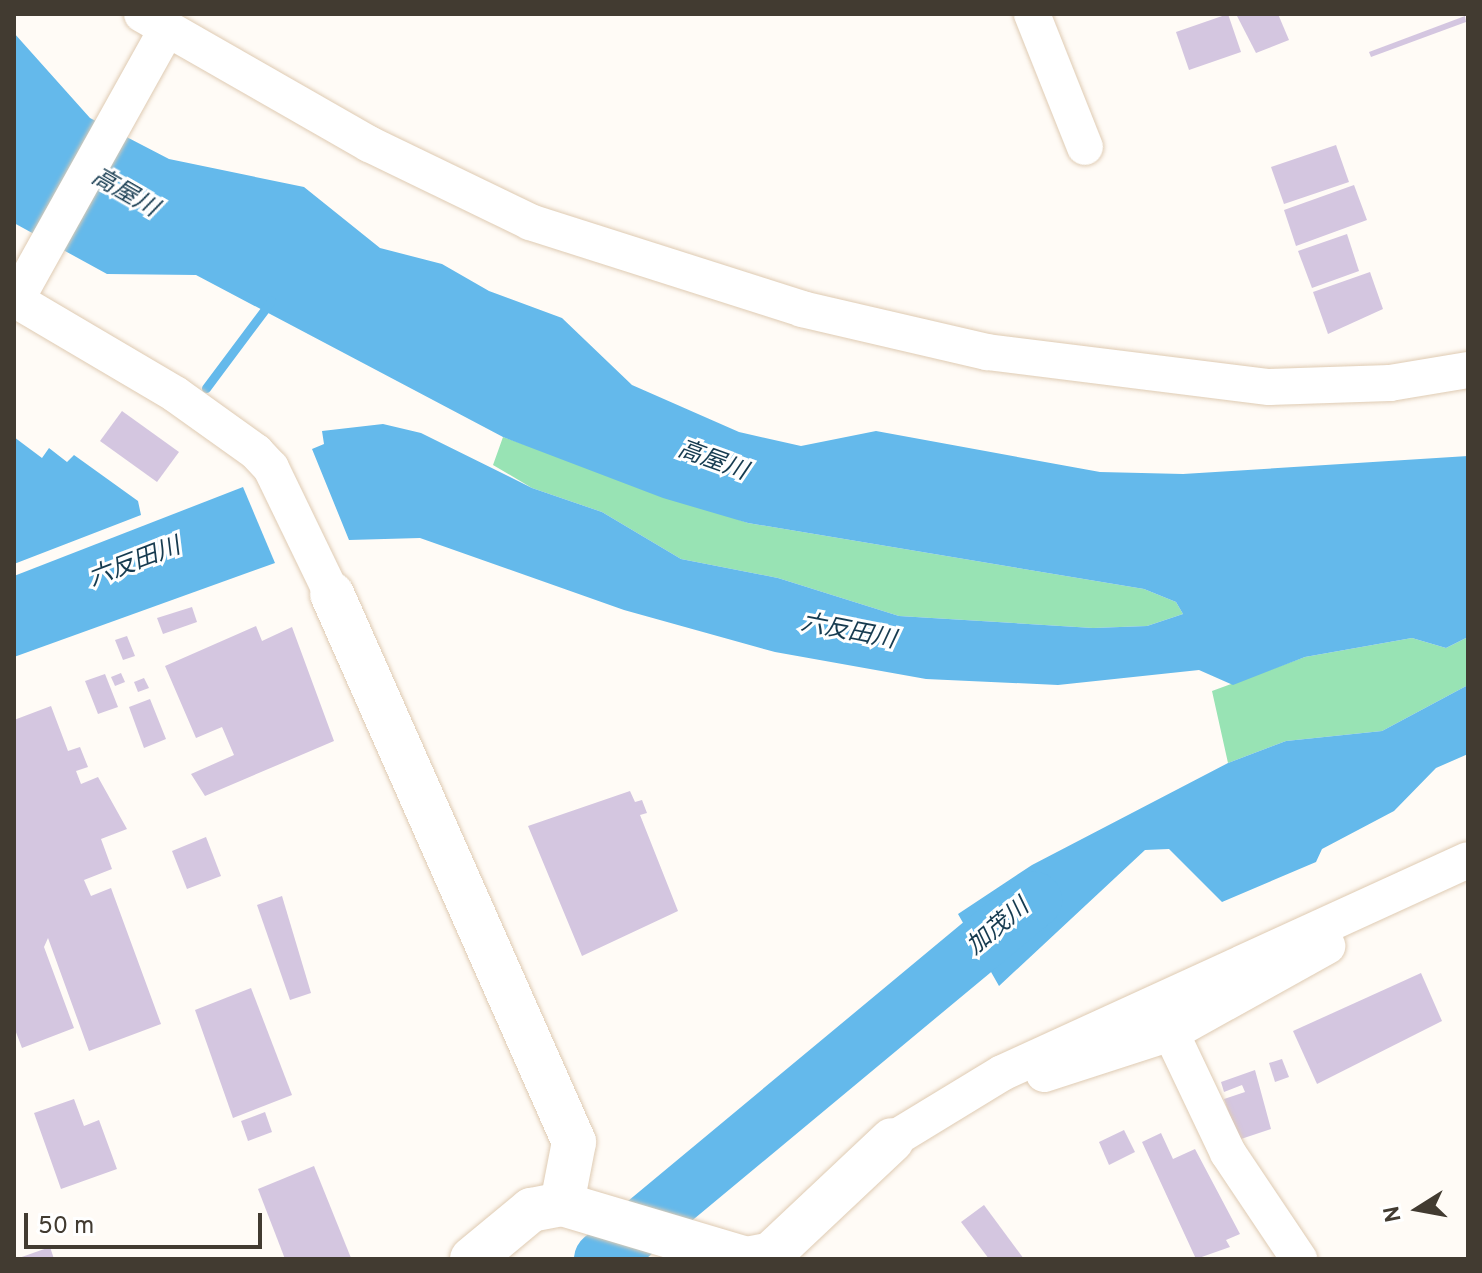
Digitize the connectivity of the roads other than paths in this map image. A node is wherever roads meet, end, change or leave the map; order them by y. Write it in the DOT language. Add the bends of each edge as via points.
graph roads {
  1 [pos="1032,14"];
  2 [pos="155,32"];
  3 [pos="1085,147"];
  4 [pos="19,294"];
  5 [pos="1468,370"];
  6 [pos="332,594"];
  7 [pos="1468,860"];
  8 [pos="1398,890"];
  9 [pos="1171,1033"];
  10 [pos="1002,1073"];
  11 [pos="892,1140"];
  12 [pos="567,1206"];
  13 [pos="742,1258"];
  14 [pos="472,1259"];
  15 [pos="1299,1259"];
  1 -- 3 [label="street"];
  2 -- 4 [label="street"];
  2 -- 5 [label="street" via="530,222 802,309 987,352 1269,387 1390,383"];
  4 -- 6 [label="street" via="256,452 271,468"];
  6 -- 12 [label="street" via="574,1142"];
  7 -- 8 [label="street"];
  8 -- 9 [label="street" via="1327,946"];
  8 -- 10 [label="street"];
  9 -- 10 [label="street" via="1042,1075"];
  9 -- 15 [label="street" via="1228,1153"];
  10 -- 11 [label="street"];
  11 -- 13 [label="street" via="771,1254"];
  12 -- 13 [label="street"];
  12 -- 14 [label="street" via="531,1210"];
}
